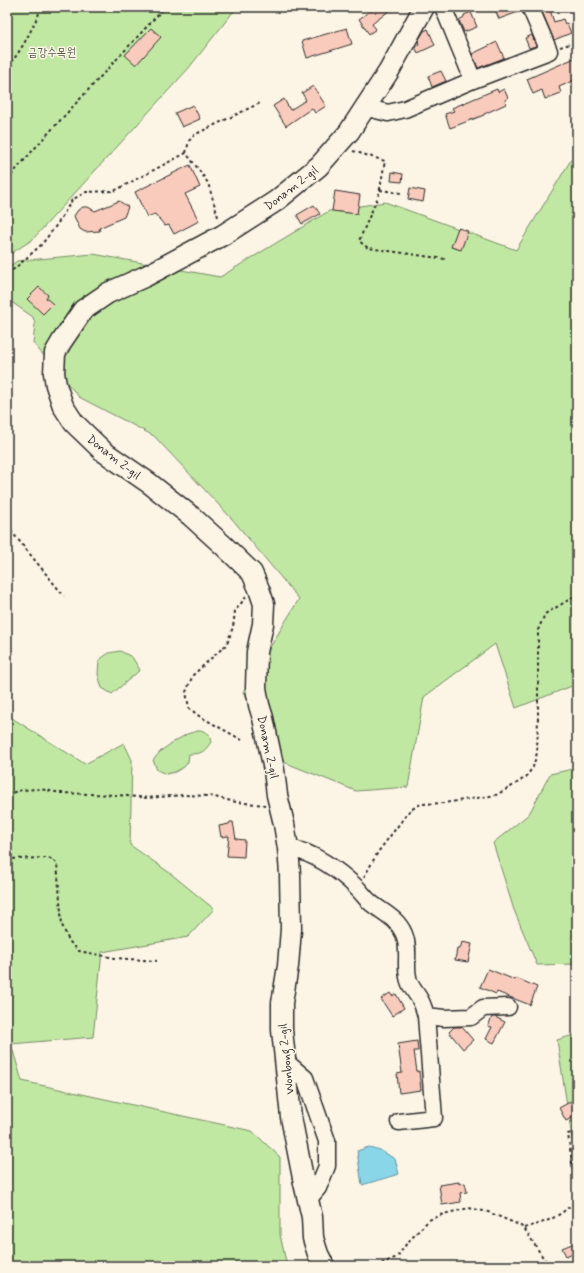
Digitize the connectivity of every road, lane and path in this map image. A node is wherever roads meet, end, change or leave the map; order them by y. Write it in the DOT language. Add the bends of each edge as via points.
graph roads {
  1 [pos="42,7"];
  2 [pos="165,7"];
  3 [pos="424,7"];
  4 [pos="437,7"];
  5 [pos="442,7"];
  6 [pos="530,7"];
  7 [pos="411,32"];
  8 [pos="577,42"];
  9 [pos="549,51"];
  10 [pos="7,67"];
  11 [pos="473,80"];
  12 [pos="260,103"];
  13 [pos="364,107"];
  14 [pos="337,145"];
  15 [pos="186,153"];
  16 [pos="7,180"];
  17 [pos="380,190"];
  18 [pos="401,193"];
  19 [pos="223,234"];
  20 [pos="445,259"];
  21 [pos="7,273"];
  22 [pos="7,526"];
  23 [pos="257,583"];
  24 [pos="577,595"];
  25 [pos="64,596"];
  26 [pos="242,740"];
  27 [pos="7,794"];
  28 [pos="280,806"];
  29 [pos="288,848"];
  30 [pos="7,859"];
  31 [pos="356,887"];
  32 [pos="157,961"];
  33 [pos="508,1007"];
  34 [pos="426,1016"];
  35 [pos="286,1061"];
  36 [pos="398,1122"];
  37 [pos="577,1131"];
  38 [pos="308,1200"];
  39 [pos="524,1228"];
  40 [pos="324,1266"];
  41 [pos="376,1266"];
  42 [pos="552,1266"];
  1 -- 10 [label="path" via="20,49"];
  2 -- 16 [label="path"];
  3 -- 7 [label="main road"];
  4 -- 7 [label="street, Donam 2-gil"];
  5 -- 11 [label="street"];
  6 -- 9 [label="street"];
  7 -- 13 [label="main road, Donam 2-gil" via="389,71"];
  8 -- 9 [label="path"];
  9 -- 11 [label="street"];
  11 -- 13 [label="street" via="405,109 388,113"];
  12 -- 15 [label="path" via="194,135 189,141"];
  13 -- 14 [label="main road, Donam 2-gil"];
  14 -- 17 [label="path" via="385,161"];
  14 -- 19 [label="main road, Donam 2-gil" via="319,166 276,201"];
  15 -- 19 [label="path" via="208,183"];
  15 -- 21 [label="path" via="114,191 86,192 72,200 42,244"];
  17 -- 18 [label="path"];
  17 -- 20 [label="path" via="359,241 368,248"];
  19 -- 23 [label="main road, Donam 2-gil" via="146,276 108,293 83,310 55,353 54,373 63,406 89,439 192,516 252,573"];
  22 -- 25 [label="path"];
  23 -- 26 [label="path" via="236,611 227,644 193,675 186,692 189,708"];
  23 -- 28 [label="main road, Donam 2-gil" via="264,604 257,652 256,688"];
  24 -- 31 [label="path" via="545,614 538,630 537,753 533,767 526,777 496,795 421,804 410,810 378,852"];
  27 -- 28 [label="path" via="40,789 61,793 148,798 210,796 236,802"];
  28 -- 29 [label="main road, Donam 2-gil"];
  29 -- 31 [label="street" via="317,858"];
  29 -- 35 [label="main road, Wonbong 2-gil" via="291,929 282,1003"];
  30 -- 32 [label="path" via="49,858 57,863 62,926 79,951 115,958"];
  31 -- 34 [label="street" via="370,903 399,924 405,935 408,978 423,1004"];
  33 -- 34 [label="street" via="483,1008 471,1017"];
  34 -- 36 [label="street" via="434,1118"];
  35 -- 38 [label="main road, Wonbong 2-gil" via="292,1117"];
  35 -- 38 [label="street" via="306,1078 326,1141 327,1166 318,1188"];
  37 -- 39 [label="path" via="568,1134 575,1202 548,1222"];
  38 -- 40 [label="main road, Wonbong 2-gil" via="313,1238"];
  39 -- 41 [label="path" via="488,1212 469,1208 443,1214 429,1220 397,1257"];
  39 -- 42 [label="path" via="544,1259"];
}
